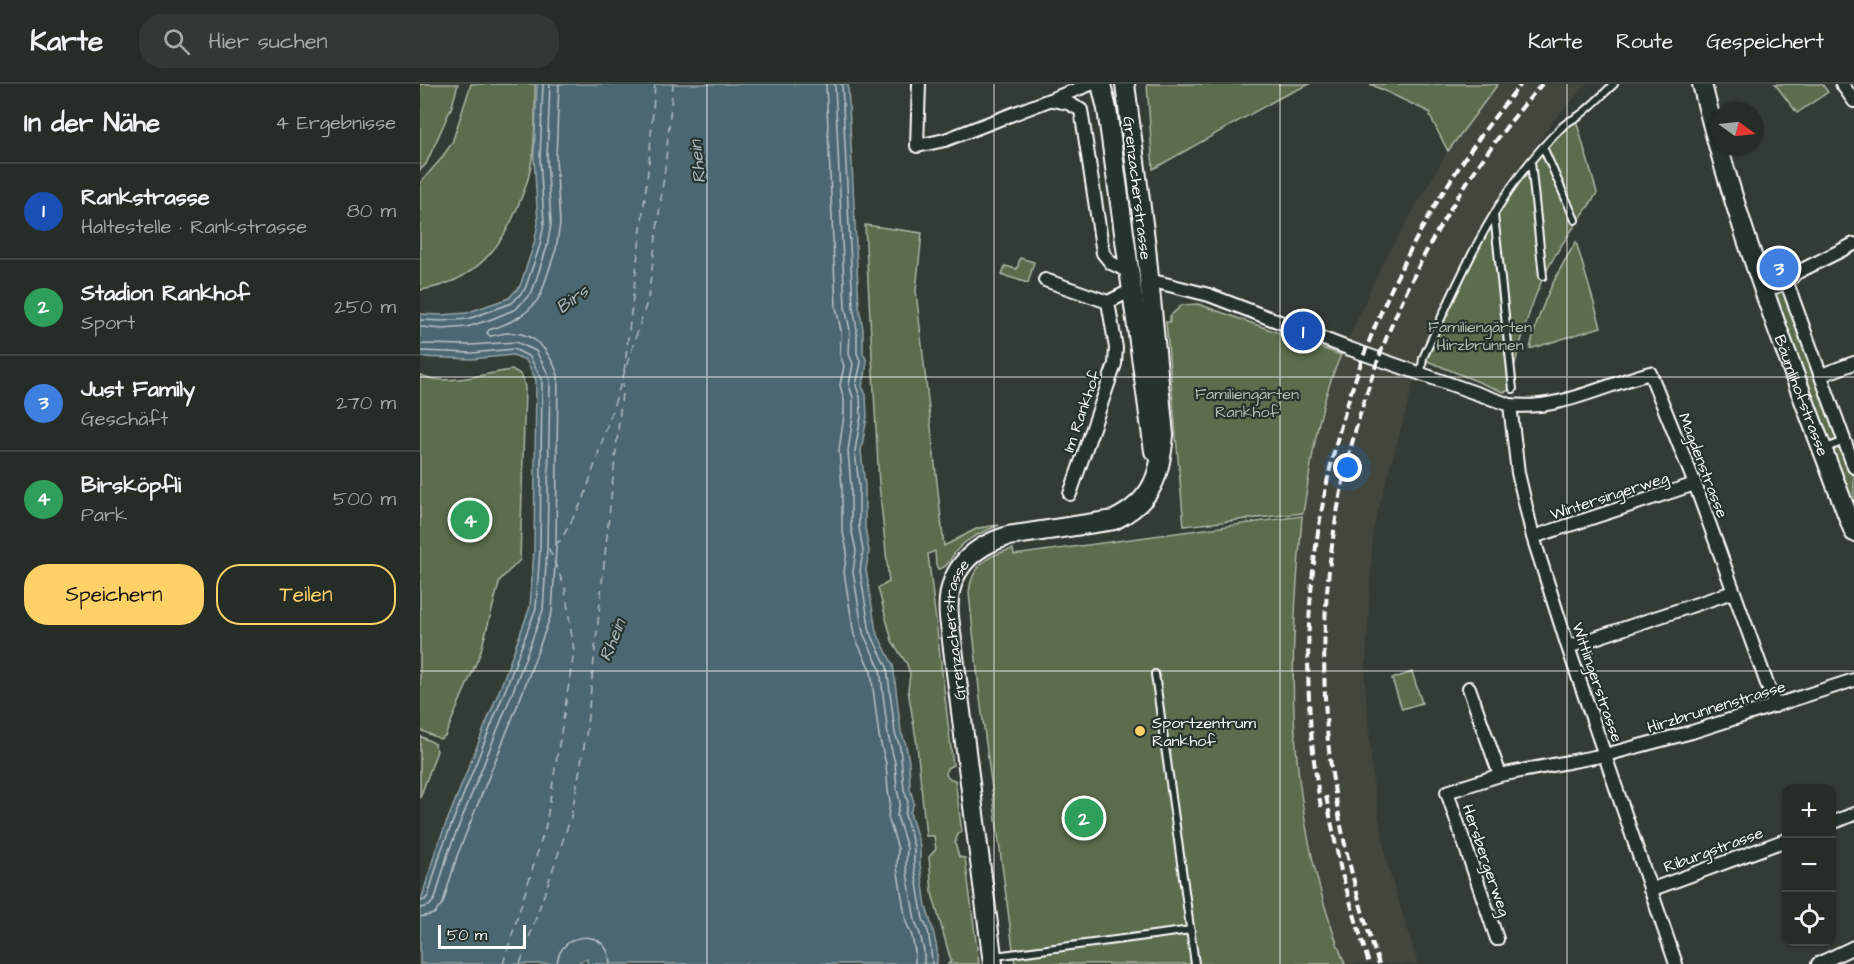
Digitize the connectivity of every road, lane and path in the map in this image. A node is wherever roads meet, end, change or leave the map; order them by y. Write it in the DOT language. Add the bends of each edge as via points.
graph roads {
  1 [pos="919,84"];
  2 [pos="1109,84"];
  3 [pos="1125,84"];
  4 [pos="1614,84"];
  5 [pos="1702,84"];
  6 [pos="1842,84"];
  7 [pos="1094,85"];
  8 [pos="1052,100"];
  9 [pos="1854,101"];
  10 [pos="1107,109"];
  11 [pos="1081,110"];
  12 [pos="1543,147"];
  13 [pos="1530,162"];
  14 [pos="1493,215"];
  15 [pos="1575,220"];
  16 [pos="1854,244"];
  17 [pos="1543,276"];
  18 [pos="1149,279"];
  19 [pos="1045,280"];
  20 [pos="1131,281"];
  21 [pos="1787,283"];
  22 [pos="1765,290"];
  23 [pos="1108,302"];
  24 [pos="1854,363"];
  25 [pos="1421,374"];
  26 [pos="1821,375"];
  27 [pos="1513,389"];
  28 [pos="1510,405"];
  29 [pos="1845,441"];
  30 [pos="1823,449"];
  31 [pos="1854,465"];
  32 [pos="1159,470"];
  33 [pos="1695,484"];
  34 [pos="1070,494"];
  35 [pos="1854,532"];
  36 [pos="1533,537"];
  37 [pos="1733,592"];
  38 [pos="1568,647"];
  39 [pos="1155,674"];
  40 [pos="1854,680"];
  41 [pos="1469,688"];
  42 [pos="1775,706"];
  43 [pos="1605,754"];
  44 [pos="1500,775"];
  45 [pos="1447,792"];
  46 [pos="1854,814"];
  47 [pos="1836,821"];
  48 [pos="1782,841"];
  49 [pos="1650,890"];
  50 [pos="1191,930"];
  51 [pos="1497,939"];
  52 [pos="1854,947"];
  53 [pos="992,960"];
  54 [pos="1195,964"];
  55 [pos="1676,964"];
  56 [pos="1818,964"];
  1 -- 8 [label="street" via="916,146 945,140"];
  2 -- 10 [label="main road"];
  3 -- 18 [label="main road, Grenzacherstrasse"];
  4 -- 12 [label="lane"];
  5 -- 22 [label="main road, Bäumlihofstrasse" via="1723,164"];
  6 -- 9 [label="street"];
  7 -- 8 [label="street"];
  7 -- 10 [label="main road, Grenzacherstrasse"];
  7 -- 11 [label="street, Grenzacherstrasse"];
  8 -- 11 [label="street"];
  10 -- 20 [label="main road, Grenzacherstrasse"];
  11 -- 20 [label="street, Grenzacherstrasse" via="1103,253"];
  12 -- 13 [label="lane"];
  12 -- 15 [label="lane"];
  13 -- 14 [label="lane"];
  13 -- 17 [label="lane"];
  14 -- 25 [label="lane" via="1435,332"];
  14 -- 27 [label="lane"];
  16 -- 21 [label="street" via="1796,273"];
  18 -- 20 [label="main road"];
  18 -- 25 [label="street" via="1209,296"];
  18 -- 32 [label="main road, Grenzacherstrasse" via="1164,435"];
  19 -- 23 [label="street"];
  20 -- 23 [label="street"];
  20 -- 32 [label="main road, Grenzacherstrasse"];
  21 -- 22 [label="street"];
  21 -- 26 [label="street, Bäumlihofstrasse"];
  22 -- 30 [label="main road, Bäumlihofstrasse"];
  23 -- 34 [label="street, Im Rankhof" via="1115,364"];
  24 -- 26 [label="street"];
  25 -- 28 [label="street"];
  26 -- 29 [label="street, Bäumlihofstrasse"];
  28 -- 33 [label="street, Magdenstrasse" via="1549,405 1650,373"];
  28 -- 36 [label="street, Wittlingerstrasse" via="1518,473"];
  29 -- 30 [label="lane"];
  29 -- 31 [label="street, Bäumlihofstrasse"];
  30 -- 35 [label="main road, Bäumlihofstrasse"];
  32 -- 53 [label="main road, Grenzacherstrasse" via="1148,494 1126,514 1100,523 991,541 970,555 950,587 949,617"];
  33 -- 36 [label="street, Wintersingerweg"];
  33 -- 37 [label="street, Magdenstrasse"];
  36 -- 38 [label="street, Wittlingerstrasse"];
  37 -- 38 [label="street"];
  37 -- 42 [label="street, Magdenstrasse"];
  38 -- 43 [label="street, Wittlingerstrasse"];
  39 -- 50 [label="lane"];
  40 -- 42 [label="street, Hirzbrunnenstrasse"];
  41 -- 44 [label="street"];
  42 -- 43 [label="street, Hirzbrunnenstrasse"];
  43 -- 44 [label="street, Hirzbrunnenstrasse"];
  43 -- 49 [label="street, Wittlingerstrasse"];
  44 -- 45 [label="street, Hirzbrunnenstrasse"];
  45 -- 51 [label="street, Hersbergerweg"];
  46 -- 47 [label="street"];
  48 -- 49 [label="street, Riburgstrasse"];
  49 -- 55 [label="street, Wittlingerstrasse"];
  50 -- 53 [label="lane"];
  50 -- 54 [label="lane"];
  52 -- 56 [label="street"];
}
